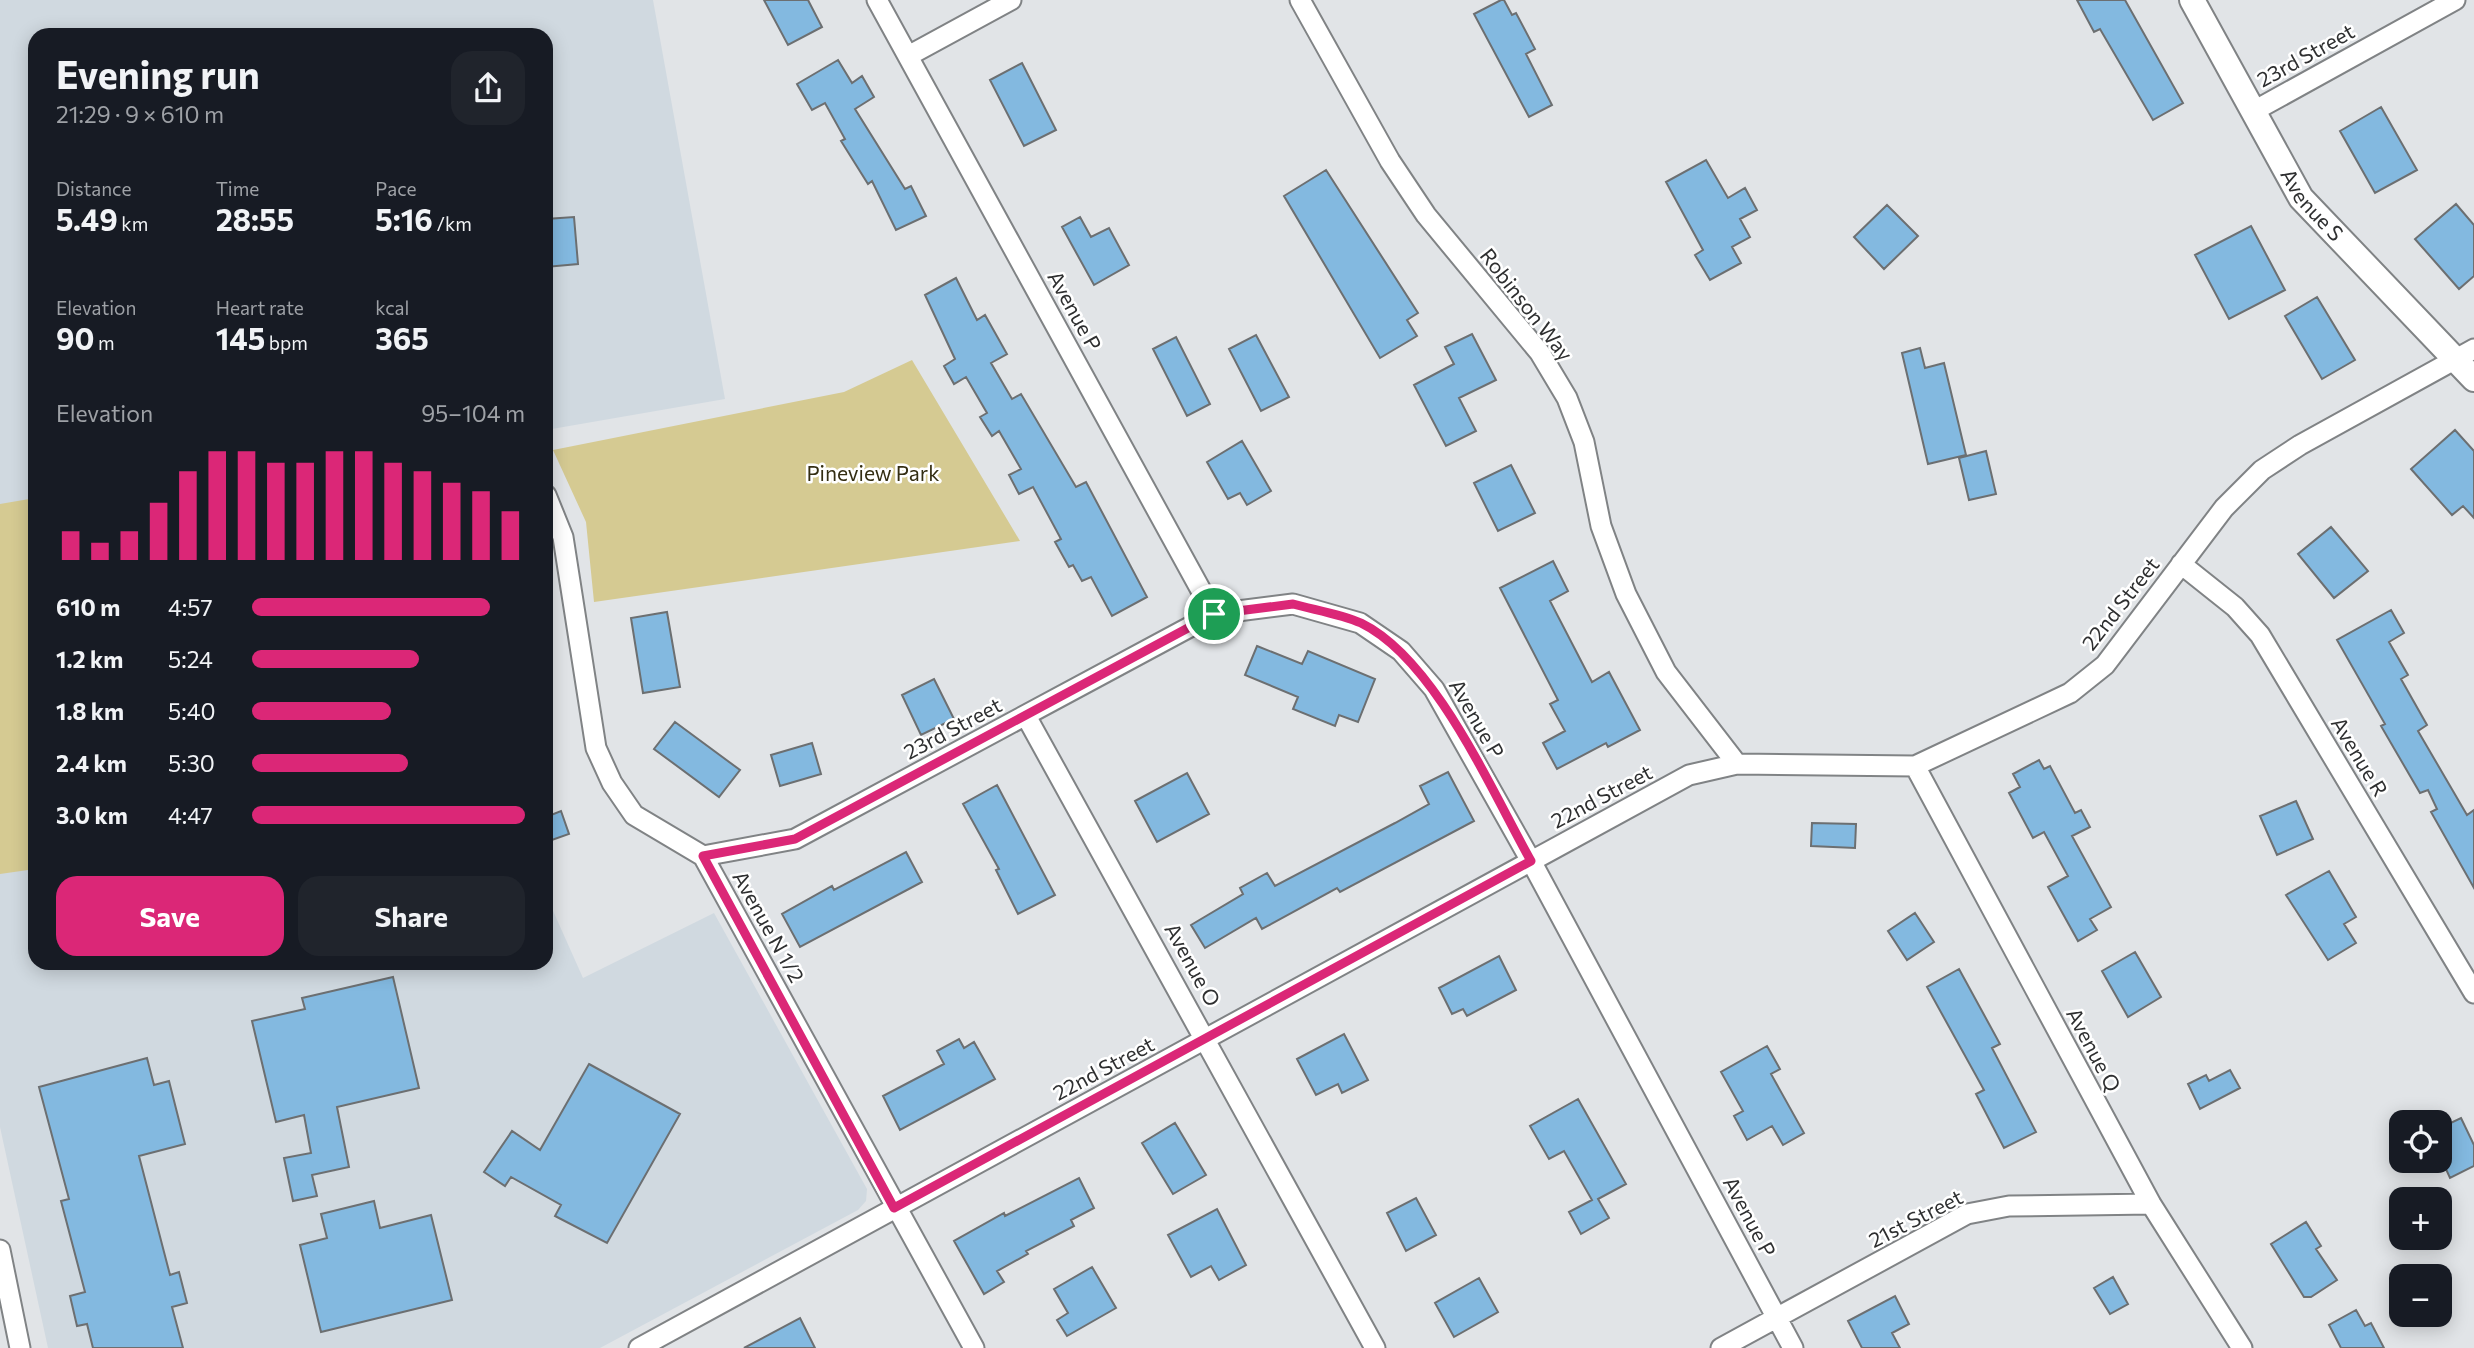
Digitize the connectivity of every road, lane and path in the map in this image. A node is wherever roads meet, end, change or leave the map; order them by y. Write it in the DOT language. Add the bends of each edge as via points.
graph roads {
  1 [pos="877,0"];
  2 [pos="1011,0"];
  3 [pos="1300,0"];
  4 [pos="2192,0"];
  5 [pos="2455,0"];
  6 [pos="908,56"];
  7 [pos="2252,112"];
  8 [pos="2464,355"];
  9 [pos="2474,379"];
  10 [pos="553,512"];
  11 [pos="2181,564"];
  12 [pos="1214,614"];
  13 [pos="1026,716"];
  14 [pos="1737,764"];
  15 [pos="1915,766"];
  16 [pos="703,856"];
  17 [pos="1531,861"];
  18 [pos="2474,993"];
  19 [pos="1207,1039"];
  20 [pos="2151,1204"];
  21 [pos="894,1208"];
  22 [pos="0,1250"];
  23 [pos="1777,1318"];
  24 [pos="20,1348"];
  25 [pos="639,1348"];
  26 [pos="974,1348"];
  27 [pos="1375,1348"];
  28 [pos="1721,1348"];
  29 [pos="1793,1348"];
  30 [pos="2242,1348"];
  1 -- 6 [label="street, Avenue P"];
  2 -- 6 [label="street"];
  3 -- 14 [label="street, Robinson Way" via="1390,161 1426,215 1539,353 1567,398 1584,442 1601,526 1626,594 1666,673"];
  4 -- 7 [label="street, Avenue S"];
  5 -- 7 [label="street, 23rd Street"];
  6 -- 12 [label="street, Avenue P"];
  7 -- 8 [label="street, Avenue S" via="2301,198"];
  8 -- 9 [label="street, Avenue S"];
  8 -- 11 [label="street, 22nd Street" via="2262,470 2224,508"];
  10 -- 16 [label="street" via="563,537 596,748 634,814"];
  11 -- 15 [label="street, 22nd Street" via="2105,665 2070,693"];
  11 -- 18 [label="street, Avenue R" via="2235,607 2260,635"];
  12 -- 13 [label="street, 23rd Street"];
  12 -- 17 [label="street, Avenue P" via="1293,604 1360,623 1401,651 1434,689"];
  13 -- 16 [label="street, 23rd Street" via="795,839"];
  13 -- 19 [label="street, Avenue O"];
  14 -- 15 [label="street, 22nd Street"];
  14 -- 17 [label="street, 22nd Street" via="1689,775"];
  15 -- 20 [label="street, Avenue Q"];
  16 -- 21 [label="street, Avenue N 1/2"];
  17 -- 19 [label="street, 22nd Street"];
  17 -- 23 [label="street, Avenue P"];
  19 -- 21 [label="street, 22nd Street"];
  19 -- 27 [label="street, Avenue O"];
  20 -- 23 [label="street, 21st Street" via="2009,1206 1967,1214"];
  20 -- 30 [label="street, Avenue Q"];
  21 -- 25 [label="street, 22nd Street"];
  21 -- 26 [label="street, Avenue N 1/2"];
  22 -- 24 [label="street"];
  23 -- 28 [label="street, 21st Street"];
  23 -- 29 [label="street, Avenue P"];
}
